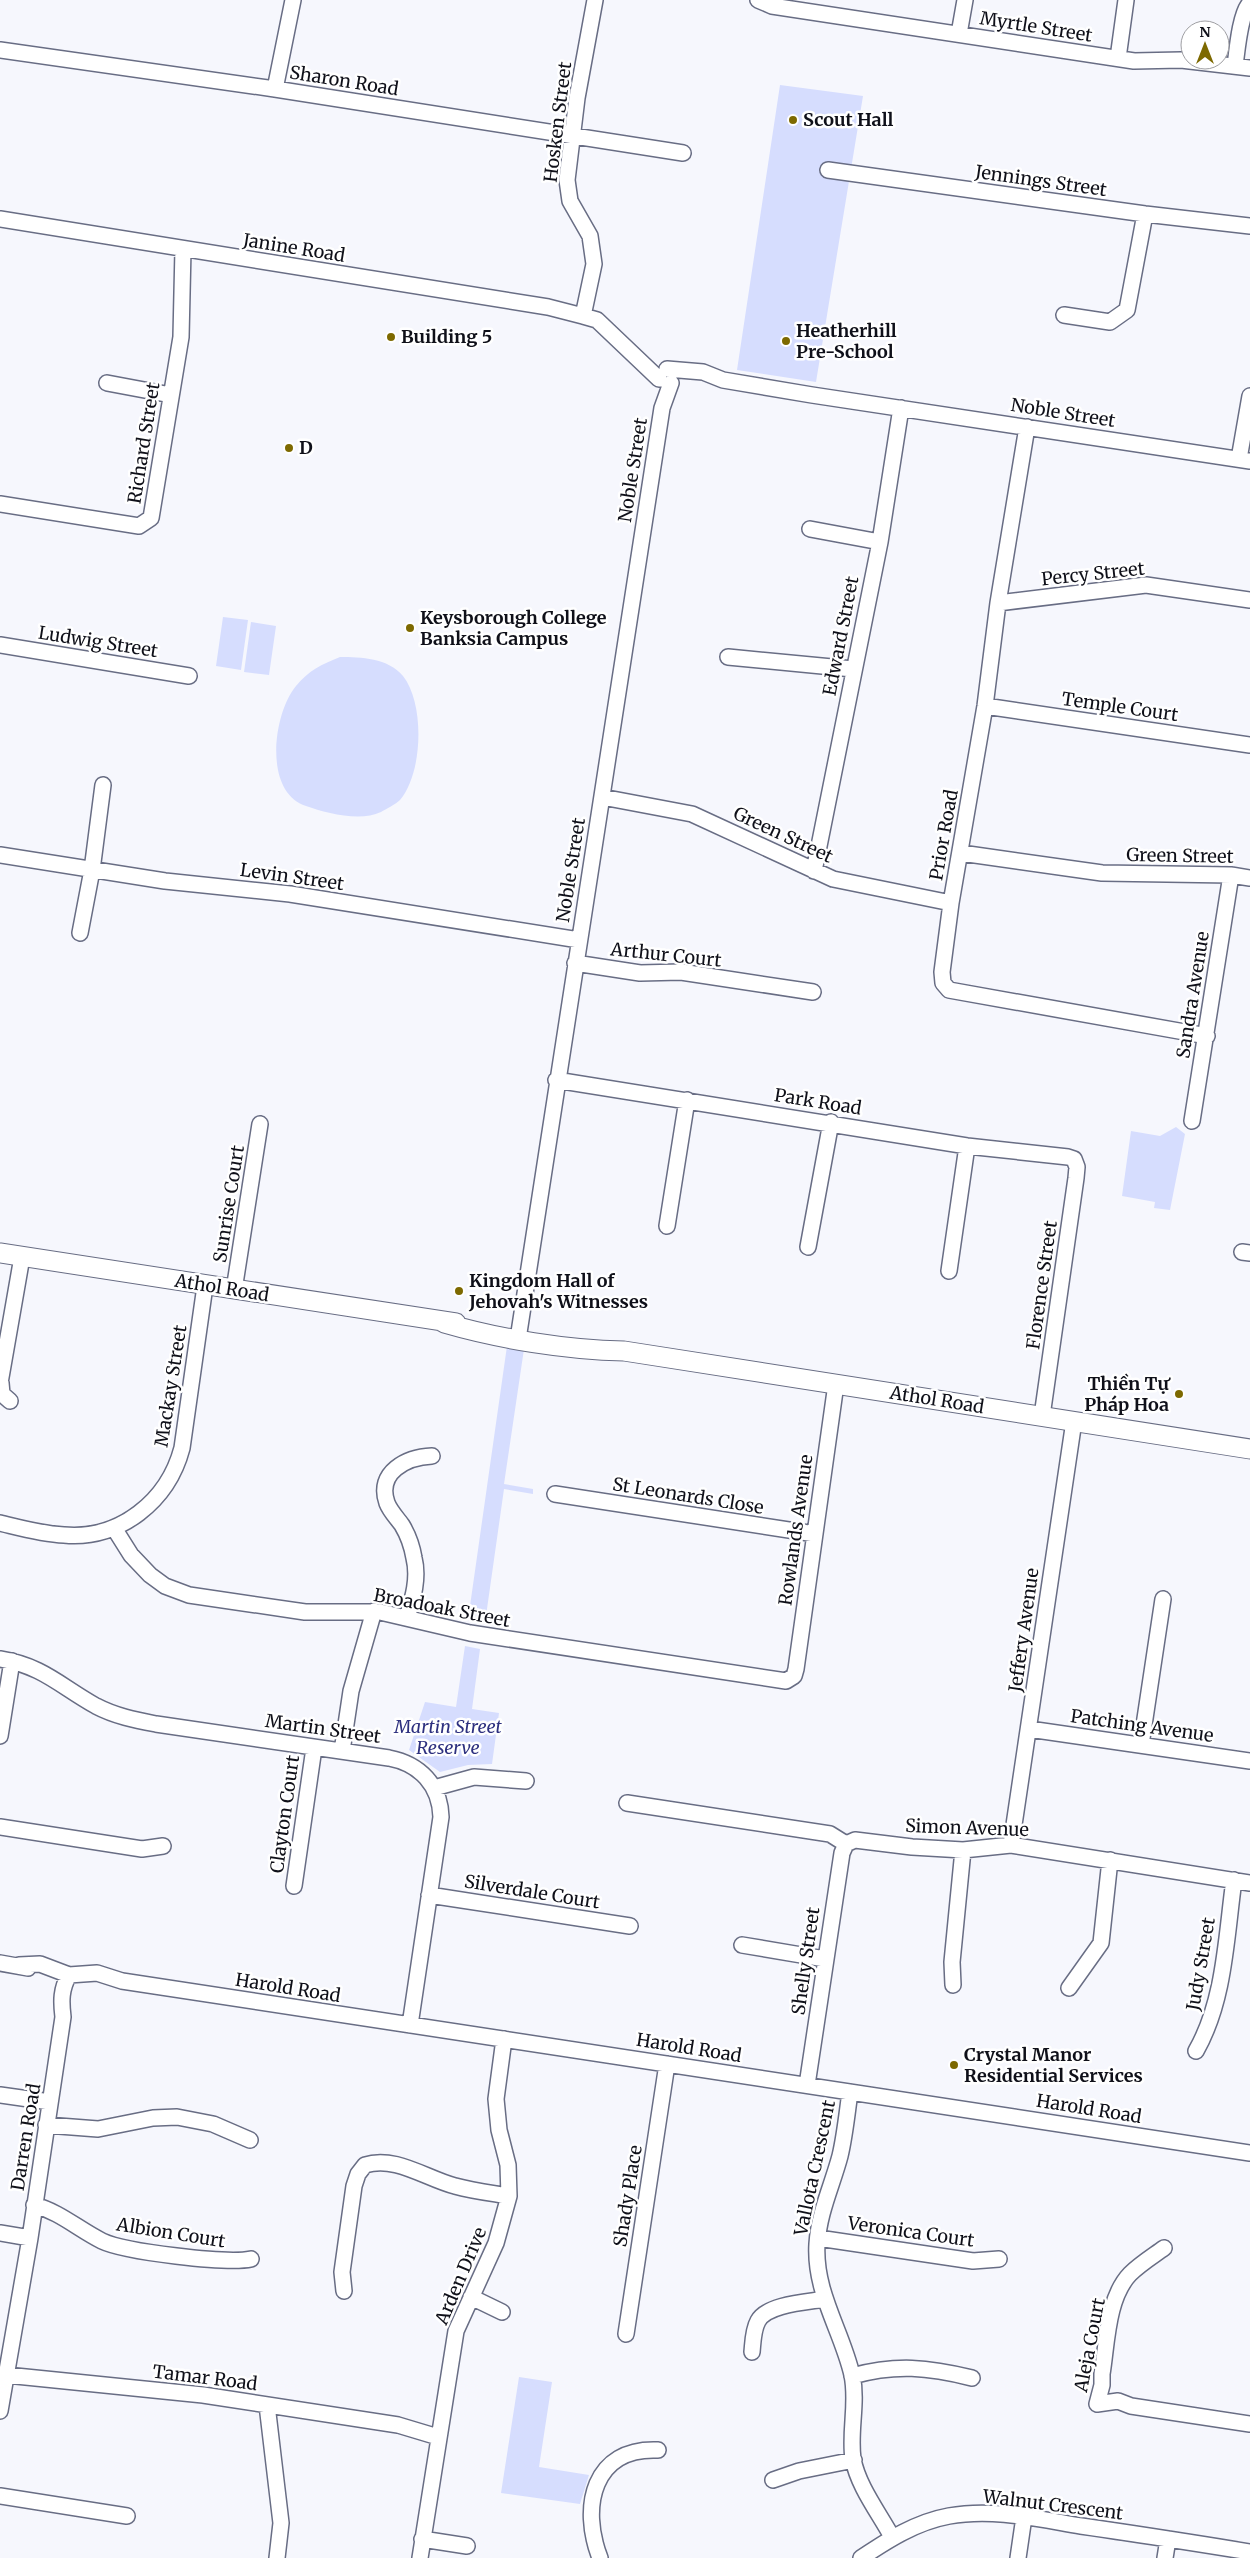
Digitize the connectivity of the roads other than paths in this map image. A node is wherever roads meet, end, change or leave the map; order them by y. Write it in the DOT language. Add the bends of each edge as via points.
graph roads {
  1 [pos="293,0"];
  2 [pos="594,0"];
  3 [pos="758,0"];
  4 [pos="965,0"];
  5 [pos="1126,0"];
  6 [pos="1250,3"];
  7 [pos="800,4"];
  8 [pos="959,34"];
  9 [pos="0,50"];
  10 [pos="1118,58"];
  11 [pos="1242,67"];
  12 [pos="275,89"];
  13 [pos="574,136"];
  14 [pos="683,153"];
  15 [pos="828,170"];
  16 [pos="1145,214"];
  17 [pos="0,218"];
  18 [pos="1250,226"];
  19 [pos="182,249"];
  20 [pos="587,313"];
  21 [pos="1064,316"];
  22 [pos="666,377"];
  23 [pos="107,383"];
  24 [pos="171,395"];
  25 [pos="1250,396"];
  26 [pos="901,408"];
  27 [pos="1027,427"];
  28 [pos="1244,460"];
  29 [pos="0,504"];
  30 [pos="810,529"];
  31 [pos="880,542"];
  32 [pos="1250,600"];
  33 [pos="998,603"];
  34 [pos="0,645"];
  35 [pos="728,657"];
  36 [pos="853,669"];
  37 [pos="189,676"];
  38 [pos="985,706"];
  39 [pos="1250,745"];
  40 [pos="103,785"];
  41 [pos="602,797"];
  42 [pos="961,853"];
  43 [pos="0,855"];
  44 [pos="92,870"];
  45 [pos="814,871"];
  46 [pos="1231,875"];
  47 [pos="1250,878"];
  48 [pos="951,903"];
  49 [pos="80,933"];
  50 [pos="578,940"];
  51 [pos="575,963"];
  52 [pos="813,992"];
  53 [pos="1207,1036"];
  54 [pos="556,1080"];
  55 [pos="686,1100"];
  56 [pos="1192,1121"];
  57 [pos="831,1122"];
  58 [pos="260,1124"];
  59 [pos="967,1146"];
  60 [pos="1074,1159"];
  61 [pos="667,1226"];
  62 [pos="808,1247"];
  63 [pos="0,1253"];
  64 [pos="22,1257"];
  65 [pos="948,1271"];
  66 [pos="205,1286"];
  67 [pos="234,1290"];
  68 [pos="518,1334"];
  69 [pos="0,1383"];
  70 [pos="836,1384"];
  71 [pos="10,1401"];
  72 [pos="1042,1416"];
  73 [pos="1074,1421"];
  74 [pos="1250,1449"];
  75 [pos="432,1456"];
  76 [pos="555,1494"];
  77 [pos="0,1523"];
  78 [pos="114,1528"];
  79 [pos="815,1534"];
  80 [pos="1163,1599"];
  81 [pos="374,1612"];
  82 [pos="408,1618"];
  83 [pos="6,1660"];
  84 [pos="790,1679"];
  85 [pos="1028,1728"];
  86 [pos="0,1736"];
  87 [pos="1141,1745"];
  88 [pos="314,1748"];
  89 [pos="342,1751"];
  90 [pos="1250,1762"];
  91 [pos="526,1781"];
  92 [pos="434,1788"];
  93 [pos="627,1803"];
  94 [pos="0,1826"];
  95 [pos="846,1844"];
  96 [pos="1011,1845"];
  97 [pos="163,1846"];
  98 [pos="962,1850"];
  99 [pos="1110,1860"];
  100 [pos="1234,1880"];
  101 [pos="1250,1883"];
  102 [pos="294,1886"];
  103 [pos="430,1895"];
  104 [pos="630,1926"];
  105 [pos="742,1945"];
  106 [pos="825,1959"];
  107 [pos="0,1962"];
  108 [pos="68,1981"];
  109 [pos="953,1986"];
  110 [pos="1069,1988"];
  111 [pos="410,2025"];
  112 [pos="504,2039"];
  113 [pos="1196,2051"];
  114 [pos="667,2064"];
  115 [pos="807,2085"];
  116 [pos="850,2092"];
  117 [pos="0,2095"];
  118 [pos="50,2102"];
  119 [pos="46,2124"];
  120 [pos="250,2140"];
  121 [pos="1250,2153"];
  122 [pos="509,2196"];
  123 [pos="34,2205"];
  124 [pos="0,2233"];
  125 [pos="30,2238"];
  126 [pos="818,2238"];
  127 [pos="1164,2248"];
  128 [pos="251,2259"];
  129 [pos="999,2259"];
  130 [pos="344,2290"];
  131 [pos="471,2297"];
  132 [pos="825,2299"];
  133 [pos="502,2312"];
  134 [pos="626,2334"];
  135 [pos="752,2352"];
  136 [pos="6,2376"];
  137 [pos="852,2376"];
  138 [pos="972,2378"];
  139 [pos="267,2405"];
  140 [pos="0,2411"];
  141 [pos="1250,2424"];
  142 [pos="439,2431"];
  143 [pos="658,2450"];
  144 [pos="854,2460"];
  145 [pos="774,2480"];
  146 [pos="0,2496"];
  147 [pos="127,2516"];
  148 [pos="1024,2517"];
  149 [pos="892,2537"];
  150 [pos="422,2539"];
  151 [pos="1168,2539"];
  152 [pos="467,2546"];
  153 [pos="1250,2552"];
  154 [pos="277,2558"];
  155 [pos="420,2558"];
  156 [pos="600,2558"];
  157 [pos="861,2558"];
  158 [pos="1018,2558"];
  159 [pos="1165,2558"];
  1 -- 12 [label="street"];
  2 -- 13 [label="street, Hosken Street" via="577,98"];
  3 -- 7 [label="street, Myrtle Street" via="772,6"];
  4 -- 8 [label="street"];
  5 -- 10 [label="street"];
  6 -- 11 [label="street" via="1246,6 1241,28"];
  7 -- 8 [label="street, Myrtle Street"];
  8 -- 10 [label="street, Myrtle Street"];
  9 -- 12 [label="street, Sharon Road"];
  10 -- 11 [label="street, Myrtle Street" via="1150,63 1181,60"];
  12 -- 13 [label="street, Sharon Road"];
  13 -- 14 [label="street, Sharon Road"];
  13 -- 20 [label="street, Hosken Street" via="568,190 573,207 590,236 595,278"];
  15 -- 16 [label="street, Jennings Street"];
  16 -- 18 [label="street, Jennings Street"];
  16 -- 21 [label="street" via="1127,310 1110,322"];
  17 -- 19 [label="street, Janine Road"];
  19 -- 20 [label="street, Janine Road"];
  19 -- 24 [label="street, Richard Street" via="181,337"];
  20 -- 22 [label="street"];
  22 -- 26 [label="street, Noble Street" via="723,380"];
  22 -- 41 [label="street, Noble Street"];
  23 -- 24 [label="street"];
  24 -- 29 [label="street, Richard Street" via="151,518 139,526"];
  25 -- 28 [label="street"];
  26 -- 27 [label="street, Noble Street"];
  26 -- 31 [label="street, Edward Street"];
  27 -- 28 [label="street, Noble Street"];
  27 -- 33 [label="street, Prior Road"];
  30 -- 31 [label="street"];
  31 -- 36 [label="street, Edward Street"];
  32 -- 33 [label="street, Percy Street" via="1146,585"];
  33 -- 38 [label="street, Prior Road"];
  34 -- 37 [label="street, Ludwig Street"];
  35 -- 36 [label="street"];
  36 -- 45 [label="street, Edward Street"];
  38 -- 39 [label="street, Temple Court"];
  38 -- 42 [label="street, Prior Road"];
  40 -- 44 [label="street"];
  41 -- 45 [label="street, Green Street" via="692,814"];
  41 -- 50 [label="street, Noble Street"];
  42 -- 46 [label="street, Green Street" via="1102,874"];
  42 -- 48 [label="street, Prior Road"];
  43 -- 44 [label="street, Levin Street"];
  44 -- 49 [label="street"];
  44 -- 50 [label="street, Levin Street" via="290,894"];
  45 -- 48 [label="street, Green Street" via="854,884"];
  46 -- 47 [label="street, Green Street"];
  46 -- 53 [label="street, Sandra Avenue"];
  48 -- 53 [label="street, Prior Road" via="942,972 942,983 949,990"];
  50 -- 51 [label="street, Noble Street"];
  51 -- 52 [label="street, Arthur Court" via="640,972 680,972"];
  51 -- 54 [label="street, Noble Street"];
  53 -- 56 [label="street, Sandra Avenue"];
  54 -- 55 [label="street, Park Road"];
  54 -- 68 [label="street, Noble Street"];
  55 -- 57 [label="street, Park Road"];
  55 -- 61 [label="street"];
  57 -- 59 [label="street, Park Road"];
  57 -- 62 [label="street"];
  58 -- 67 [label="street, Sunrise Court"];
  59 -- 60 [label="street, Park Road"];
  59 -- 65 [label="street"];
  60 -- 72 [label="street, Florence Street" via="1076,1178"];
  63 -- 64 [label="main road, Athol Road"];
  64 -- 66 [label="main road, Athol Road"];
  64 -- 69 [label="street"];
  66 -- 67 [label="main road, Athol Road"];
  66 -- 78 [label="street, Mackay Street" via="185,1437 179,1460 169,1481 149,1506"];
  67 -- 68 [label="main road, Athol Road" via="444,1323 478,1333"];
  68 -- 70 [label="main road, Athol Road" via="582,1349 624,1351"];
  69 -- 71 [label="street" via="2,1394"];
  70 -- 72 [label="main road, Athol Road"];
  70 -- 79 [label="street, Rowlands Avenue"];
  72 -- 73 [label="main road, Athol Road"];
  73 -- 74 [label="main road, Athol Road"];
  73 -- 85 [label="street, Jeffery Avenue"];
  75 -- 82 [label="street" via="415,1458 397,1466 388,1477 385,1488 389,1508 403,1526 415,1560 416,1580"];
  76 -- 79 [label="street, St Leonards Close"];
  77 -- 78 [label="street, Mackay Street" via="64,1536"];
  78 -- 81 [label="street, Broadoak Street" via="131,1555 150,1575 182,1593 305,1612"];
  79 -- 84 [label="street, Rowlands Avenue" via="796,1669"];
  80 -- 87 [label="street"];
  81 -- 82 [label="street, Broadoak Street"];
  81 -- 89 [label="street" via="351,1691"];
  82 -- 84 [label="street, Broadoak Street" via="477,1635 780,1682"];
  83 -- 86 [label="street"];
  83 -- 88 [label="street, Martin Street" via="42,1671 97,1706 124,1717"];
  85 -- 87 [label="street, Patching Avenue"];
  85 -- 96 [label="street, Jeffery Avenue"];
  87 -- 90 [label="street, Patching Avenue"];
  88 -- 89 [label="street, Martin Street"];
  88 -- 102 [label="street, Clayton Court"];
  89 -- 92 [label="street, Martin Street" via="404,1761 419,1770"];
  91 -- 92 [label="street" via="474,1776"];
  92 -- 103 [label="street, Martin Street" via="440,1801 441,1817"];
  93 -- 95 [label="street" via="830,1834"];
  94 -- 97 [label="street" via="142,1849"];
  95 -- 98 [label="street, Simon Avenue" via="855,1840"];
  95 -- 106 [label="street, Shelly Street"];
  96 -- 98 [label="street, Simon Avenue"];
  96 -- 99 [label="street, Simon Avenue"];
  98 -- 109 [label="street" via="952,1962"];
  99 -- 100 [label="street, Simon Avenue"];
  99 -- 110 [label="street" via="1101,1943"];
  100 -- 101 [label="street, Simon Avenue"];
  100 -- 113 [label="street, Judy Street" via="1218,1992 1212,2017"];
  103 -- 104 [label="street, Silverdale Court"];
  103 -- 111 [label="street, Martin Street"];
  105 -- 106 [label="street"];
  106 -- 115 [label="street, Shelly Street"];
  107 -- 108 [label="street, Harold Road" via="46,1965"];
  108 -- 111 [label="street, Harold Road" via="97,1973 122,1981"];
  108 -- 118 [label="street, Darren Road" via="69,2001 63,2017"];
  111 -- 112 [label="street, Harold Road"];
  112 -- 114 [label="street, Harold Road"];
  112 -- 122 [label="street, Arden Drive" via="496,2099 499,2130 508,2165"];
  114 -- 115 [label="street, Harold Road"];
  114 -- 134 [label="street, Shady Place"];
  115 -- 116 [label="street, Harold Road"];
  116 -- 121 [label="street, Harold Road"];
  116 -- 126 [label="street, Vallota Crescent" via="840,2155 824,2200"];
  117 -- 118 [label="street"];
  118 -- 119 [label="street, Darren Road"];
  119 -- 120 [label="street" via="98,2128 153,2118 177,2118 213,2124"];
  119 -- 123 [label="street, Darren Road"];
  122 -- 130 [label="street" via="456,2186 399,2166 379,2163 365,2166 354,2186 342,2272"];
  122 -- 131 [label="street, Arden Drive" via="496,2242"];
  123 -- 125 [label="street, Darren Road"];
  123 -- 128 [label="street, Albion Court" via="56,2212 110,2244 225,2262"];
  124 -- 125 [label="street"];
  125 -- 136 [label="street, Darren Road"];
  126 -- 129 [label="street, Veronica Court" via="973,2261"];
  126 -- 132 [label="street, Vallota Crescent" via="817,2262"];
  127 -- 141 [label="street, Aleja Court" via="1130,2274 1121,2289 1114,2306 1097,2404 1118,2400 1131,2406"];
  131 -- 133 [label="street"];
  131 -- 142 [label="street, Arden Drive" via="456,2331"];
  132 -- 135 [label="street" via="781,2307 764,2314 757,2322"];
  132 -- 137 [label="street, Vallota Crescent"];
  136 -- 139 [label="street, Tamar Road" via="196,2394"];
  136 -- 140 [label="street, Darren Road"];
  137 -- 138 [label="street" via="904,2367"];
  137 -- 144 [label="street, Vallota Crescent"];
  139 -- 142 [label="street, Tamar Road"];
  139 -- 154 [label="street" via="281,2523"];
  142 -- 150 [label="street, Arden Drive"];
  143 -- 156 [label="street" via="638,2450 621,2456 606,2468 600,2478 593,2497 592,2519"];
  144 -- 145 [label="street" via="799,2471"];
  144 -- 149 [label="street, Vallota Crescent" via="859,2477"];
  146 -- 147 [label="street"];
  148 -- 149 [label="street, Walnut Crescent" via="979,2513 949,2516"];
  148 -- 151 [label="street, Walnut Crescent"];
  148 -- 158 [label="street"];
  149 -- 157 [label="street, Walnut Crescent"];
  150 -- 152 [label="street"];
  150 -- 155 [label="street, Arden Drive"];
  151 -- 153 [label="street, Walnut Crescent"];
  151 -- 159 [label="street"];
}
